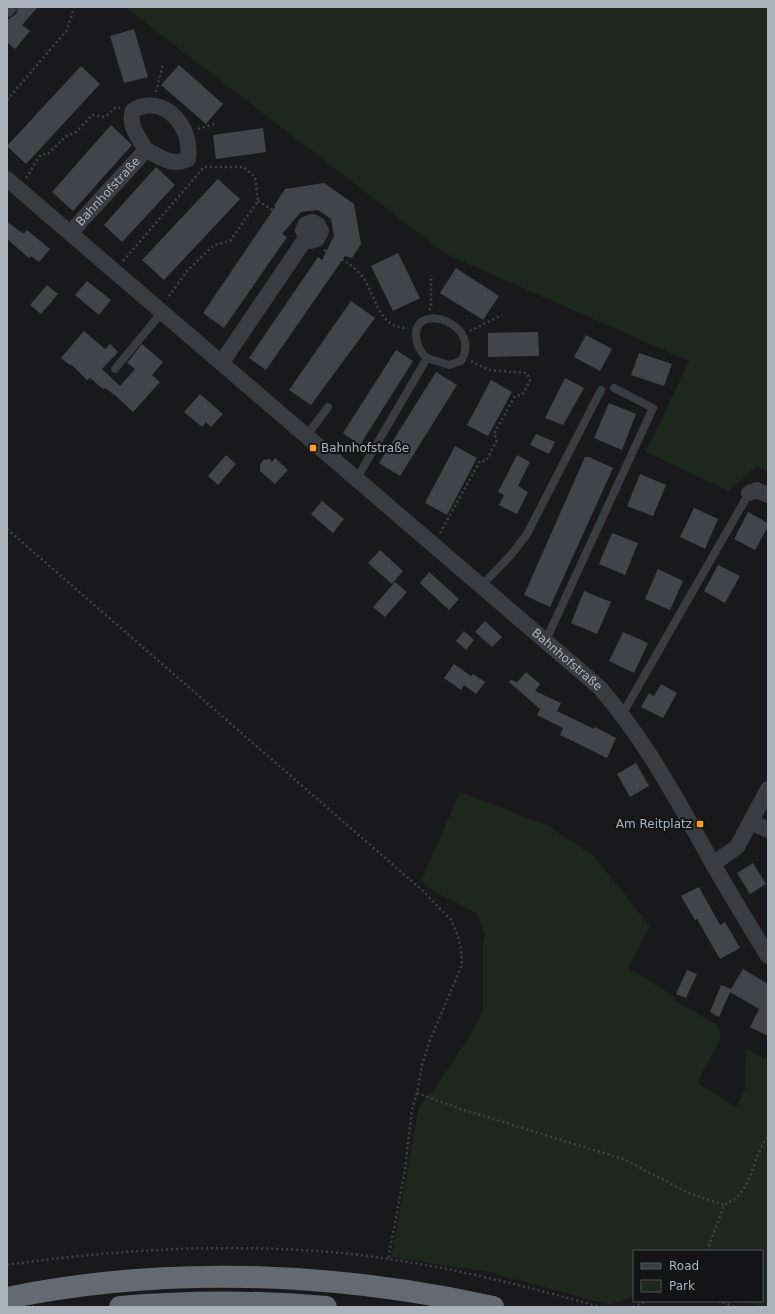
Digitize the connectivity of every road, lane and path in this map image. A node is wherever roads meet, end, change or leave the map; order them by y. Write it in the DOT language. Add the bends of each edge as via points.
graph roads {
  1 [pos="74,7"];
  2 [pos="163,64"];
  3 [pos="7,100"];
  4 [pos="153,106"];
  5 [pos="133,110"];
  6 [pos="217,123"];
  7 [pos="186,133"];
  8 [pos="146,150"];
  9 [pos="12,183"];
  10 [pos="258,201"];
  11 [pos="70,232"];
  12 [pos="309,235"];
  13 [pos="115,271"];
  14 [pos="431,275"];
  15 [pos="161,310"];
  16 [pos="502,315"];
  17 [pos="418,326"];
  18 [pos="463,335"];
  19 [pos="427,358"];
  20 [pos="463,358"];
  21 [pos="222,362"];
  22 [pos="115,369"];
  23 [pos="614,388"];
  24 [pos="601,390"];
  25 [pos="328,407"];
  26 [pos="307,435"];
  27 [pos="357,478"];
  28 [pos="749,493"];
  29 [pos="768,495"];
  30 [pos="7,529"];
  31 [pos="434,544"];
  32 [pos="482,585"];
  33 [pos="546,640"];
  34 [pos="622,713"];
  35 [pos="768,789"];
  36 [pos="751,822"];
  37 [pos="768,830"];
  38 [pos="713,864"];
  39 [pos="768,956"];
  40 [pos="417,1093"];
  41 [pos="768,1137"];
  42 [pos="724,1205"];
  43 [pos="707,1250"];
  44 [pos="388,1260"];
  45 [pos="7,1298"];
  46 [pos="644,1302"];
  47 [pos="721,1302"];
  48 [pos="120,1307"];
  49 [pos="326,1307"];
  50 [pos="493,1307"];
  51 [pos="633,1307"];
  52 [pos="736,1307"];
  1 -- 3 [label="path" via="67,30"];
  2 -- 4 [label="path"];
  4 -- 5 [label="street" via="142,106"];
  4 -- 7 [label="street, Bahnhofstraße" via="166,110 177,118"];
  5 -- 8 [label="street, Bahnhofstraße" via="132,126"];
  5 -- 9 [label="path" via="115,108 105,117 92,115 75,133 66,136 48,154 42,154 35,161 32,170"];
  6 -- 7 [label="path"];
  7 -- 8 [label="street, Bahnhofstraße" via="190,147 188,159 180,163 172,163"];
  8 -- 11 [label="street, Bahnhofstraße"];
  9 -- 11 [label="street, Bahnhofstraße"];
  10 -- 12 [label="path"];
  10 -- 13 [label="path" via="255,177 244,168 204,168"];
  10 -- 15 [label="path" via="230,241 214,245 186,272"];
  11 -- 13 [label="street, Bahnhofstraße"];
  12 -- 17 [label="path" via="321,248 349,264 360,274 387,323 400,328"];
  12 -- 21 [label="street"];
  13 -- 15 [label="street, Bahnhofstraße"];
  14 -- 17 [label="path" via="431,307"];
  15 -- 21 [label="street, Bahnhofstraße"];
  15 -- 22 [label="lane"];
  16 -- 18 [label="path"];
  17 -- 18 [label="lane" via="429,317 442,318"];
  17 -- 19 [label="lane" via="416,340"];
  18 -- 20 [label="lane" via="466,352"];
  19 -- 20 [label="lane" via="450,365"];
  19 -- 27 [label="lane"];
  20 -- 31 [label="path" via="490,370 527,373 530,381 522,395 516,396 494,434 497,440 490,454 486,461 480,461"];
  21 -- 26 [label="street, Bahnhofstraße"];
  23 -- 33 [label="lane" via="653,408"];
  24 -- 32 [label="lane" via="527,534"];
  25 -- 26 [label="lane"];
  26 -- 27 [label="street, Bahnhofstraße"];
  27 -- 31 [label="street, Bahnhofstraße"];
  28 -- 29 [label="street" via="757,490"];
  28 -- 34 [label="lane"];
  30 -- 40 [label="path" via="423,891 451,920 460,943 462,965 430,1040"];
  31 -- 32 [label="street, Bahnhofstraße"];
  32 -- 33 [label="street, Bahnhofstraße"];
  33 -- 34 [label="street, Bahnhofstraße" via="599,687"];
  34 -- 38 [label="street, Bahnhofstraße" via="667,781"];
  35 -- 36 [label="street"];
  36 -- 37 [label="street"];
  36 -- 38 [label="street" via="737,846"];
  38 -- 39 [label="street, Bahnhofstraße"];
  40 -- 42 [label="path" via="622,1159 691,1194"];
  40 -- 44 [label="path" via="412,1109 405,1169"];
  41 -- 42 [label="path" via="759,1148 742,1193"];
  42 -- 43 [label="path"];
  45 -- 50 [label="highway" via="88,1284 142,1280 279,1278 343,1282 405,1290"];
  46 -- 51 [label="path"];
  47 -- 52 [label="path"];
  48 -- 49 [label="highway" via="156,1304 296,1304"];
}
